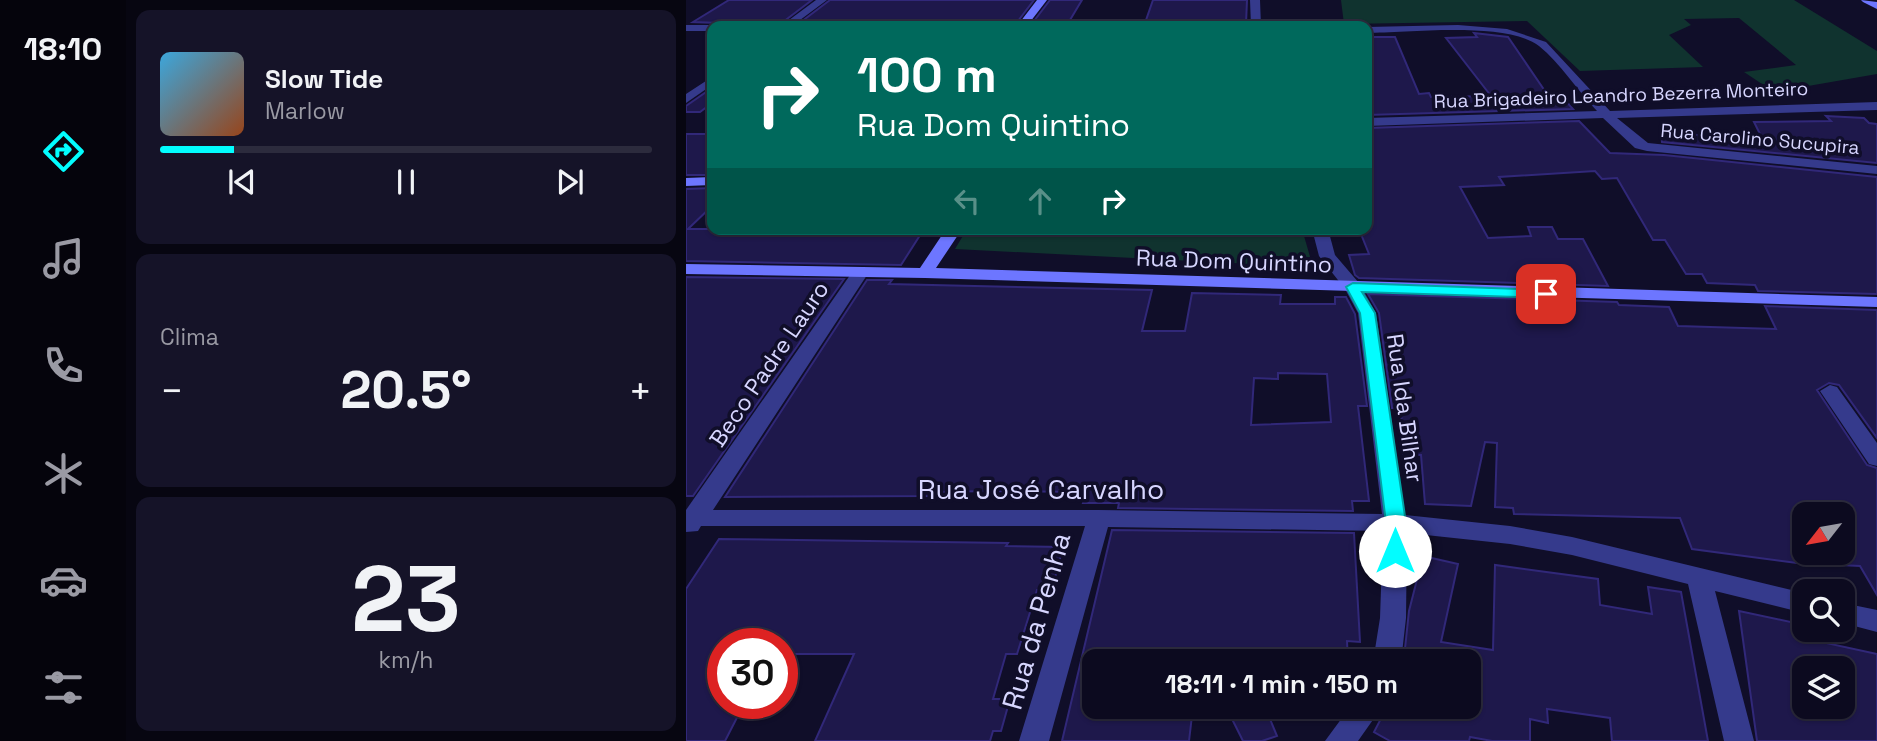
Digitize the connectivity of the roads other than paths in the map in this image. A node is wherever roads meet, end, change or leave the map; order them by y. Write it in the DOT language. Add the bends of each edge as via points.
graph roads {
  1 [pos="822,0"];
  2 [pos="1042,0"];
  3 [pos="1255,0"];
  4 [pos="1866,0"];
  5 [pos="1877,6"];
  6 [pos="793,21"];
  7 [pos="1026,21"];
  8 [pos="1256,21"];
  9 [pos="686,28"];
  10 [pos="707,28"];
  11 [pos="1372,30"];
  12 [pos="1877,106"];
  13 [pos="1607,115"];
  14 [pos="1372,122"];
  15 [pos="1877,170"];
  16 [pos="707,181"];
  17 [pos="686,182"];
  18 [pos="950,235"];
  19 [pos="1322,235"];
  20 [pos="686,270"];
  21 [pos="860,272"];
  22 [pos="925,273"];
  23 [pos="1353,287"];
  24 [pos="1877,302"];
  25 [pos="1830,391"];
  26 [pos="1877,459"];
  27 [pos="1099,518"];
  28 [pos="689,523"];
  29 [pos="1396,523"];
  30 [pos="1699,578"];
  31 [pos="1792,600"];
  32 [pos="1855,616"];
  33 [pos="1877,621"];
  34 [pos="1390,649"];
  35 [pos="1358,719"];
  36 [pos="1034,741"];
  37 [pos="1340,741"];
  38 [pos="1740,741"];
  1 -- 6 [label="street"];
  2 -- 7 [label="main road"];
  3 -- 8 [label="street"];
  4 -- 5 [label="main road"];
  9 -- 10 [label="street"];
  11 -- 13 [label="street" via="1522,34 1542,44"];
  12 -- 13 [label="street, Rua Brigadeiro Leandro Bezerra Monteiro"];
  13 -- 14 [label="street, Rua Brigadeiro Leandro Bezerra Monteiro"];
  13 -- 15 [label="street, Rua Carolino Sucupira" via="1640,145 1669,151"];
  16 -- 17 [label="main road"];
  18 -- 22 [label="main road"];
  19 -- 23 [label="street, Rua Ida Bilhar" via="1327,256"];
  20 -- 21 [label="main road, Rua Dom Quintino"];
  21 -- 22 [label="main road, Rua Dom Quintino"];
  21 -- 28 [label="street, Beco Padre Lauro"];
  22 -- 23 [label="main road, Rua Dom Quintino"];
  23 -- 24 [label="main road, Rua Dom Quintino"];
  23 -- 29 [label="street, Rua Ida Bilhar" via="1367,313"];
  25 -- 26 [label="street"];
  27 -- 28 [label="street, Rua José Carvalho"];
  27 -- 29 [label="street, Rua José Carvalho"];
  27 -- 36 [label="street, Rua da Penha"];
  29 -- 30 [label="street, Rua José Carvalho" via="1572,546"];
  29 -- 34 [label="street, Rua Ida Bilhar"];
  30 -- 31 [label="street, Rua José Carvalho"];
  30 -- 38 [label="street"];
  32 -- 33 [label="street"];
  35 -- 37 [label="street"];
}
